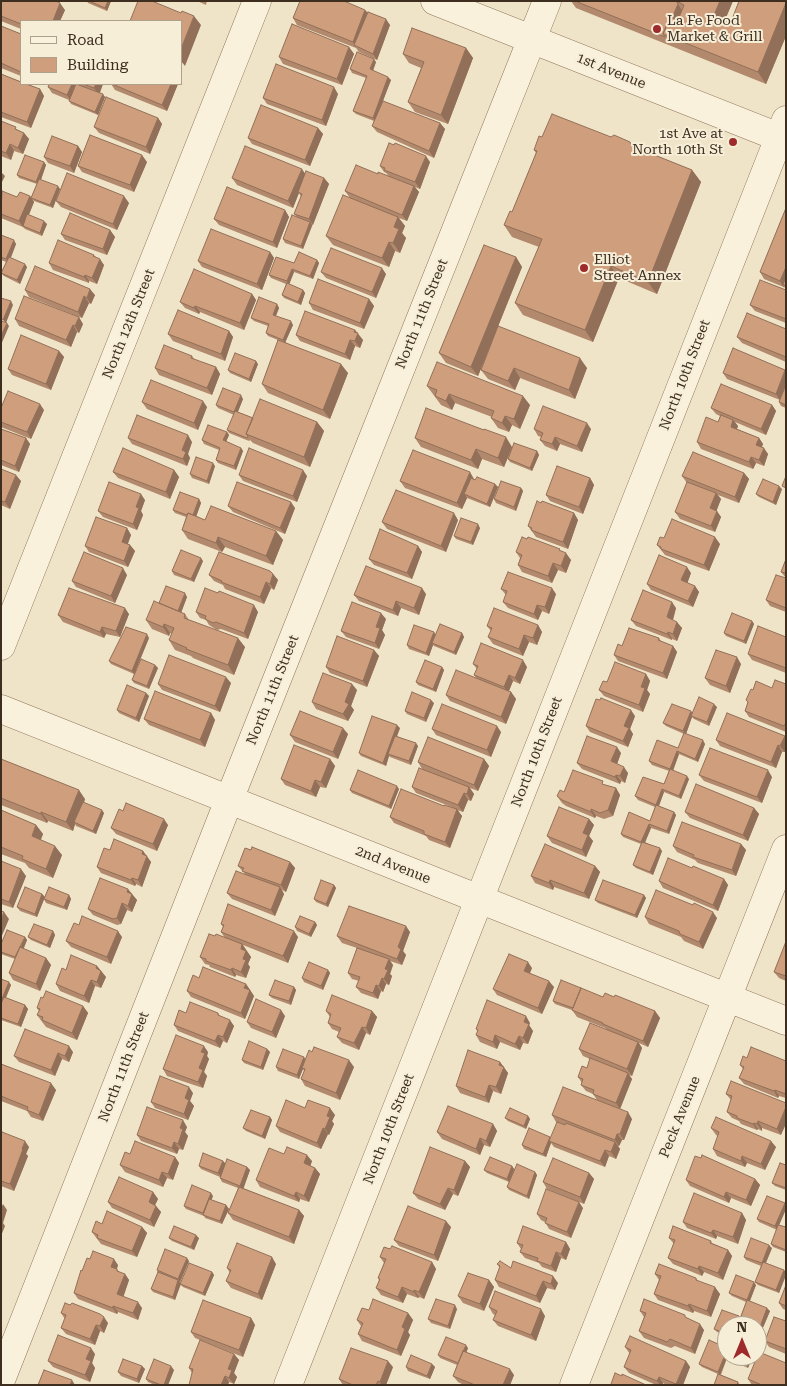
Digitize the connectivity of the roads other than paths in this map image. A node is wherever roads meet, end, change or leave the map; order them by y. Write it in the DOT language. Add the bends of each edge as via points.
graph roads {
  1 [pos="257,1"];
  2 [pos="435,1"];
  3 [pos="546,1"];
  4 [pos="532,39"];
  5 [pos="784,132"];
  6 [pos="1,646"];
  7 [pos="1,709"];
  8 [pos="229,800"];
  9 [pos="786,849"];
  10 [pos="479,899"];
  11 [pos="727,997"];
  12 [pos="786,1021"];
  13 [pos="1,1380"];
  14 [pos="288,1385"];
  15 [pos="574,1385"];
  1 -- 6 [label="street, North 12th Street"];
  2 -- 4 [label="street, 1st Avenue"];
  3 -- 4 [label="street, North 11th Street"];
  4 -- 5 [label="street, 1st Avenue"];
  4 -- 8 [label="street, North 11th Street"];
  5 -- 10 [label="street, North 10th Street"];
  7 -- 8 [label="street, 2nd Avenue"];
  8 -- 10 [label="street, 2nd Avenue"];
  8 -- 13 [label="street, North 11th Street"];
  9 -- 11 [label="street, Peck Avenue"];
  10 -- 11 [label="street, 2nd Avenue"];
  10 -- 14 [label="street, North 10th Street"];
  11 -- 12 [label="street, 2nd Avenue"];
  11 -- 15 [label="street, Peck Avenue"];
}
